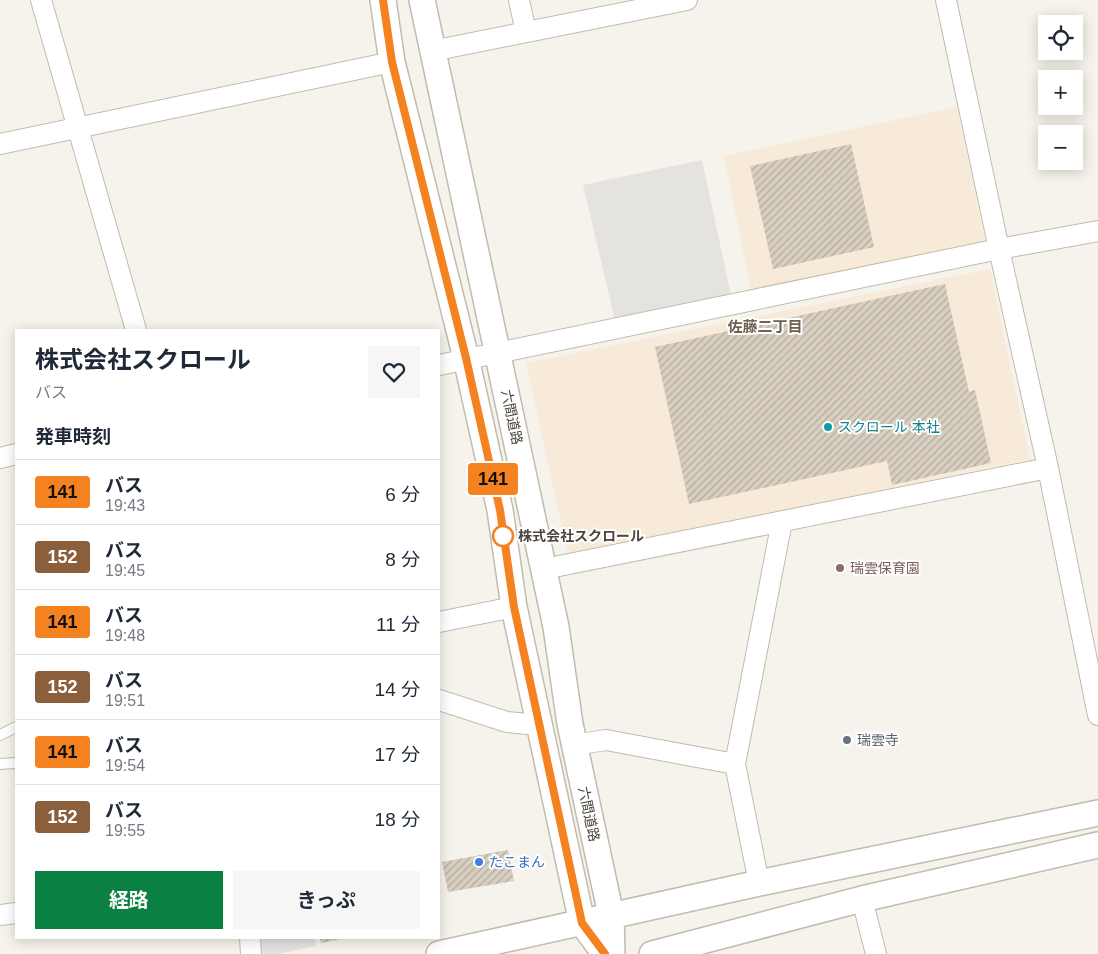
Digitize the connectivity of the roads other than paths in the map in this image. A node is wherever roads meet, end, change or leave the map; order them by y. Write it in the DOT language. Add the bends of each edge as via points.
graph roads {
  1 [pos="41,0"];
  2 [pos="383,0"];
  3 [pos="422,0"];
  4 [pos="519,0"];
  5 [pos="687,0"];
  6 [pos="946,0"];
  7 [pos="526,32"];
  8 [pos="432,51"];
  9 [pos="392,62"];
  10 [pos="78,128"];
  11 [pos="0,144"];
  12 [pos="1098,231"];
  13 [pos="1000,248"];
  14 [pos="136,329"];
  15 [pos="498,352"];
  16 [pos="466,358"];
  17 [pos="440,365"];
  18 [pos="15,454"];
  19 [pos="0,458"];
  20 [pos="1048,468"];
  21 [pos="782,522"];
  22 [pos="544,569"];
  23 [pos="514,607"];
  24 [pos="440,622"];
  25 [pos="440,700"];
  26 [pos="1098,715"];
  27 [pos="539,725"];
  28 [pos="15,728"];
  29 [pos="0,735"];
  30 [pos="574,745"];
  31 [pos="15,763"];
  32 [pos="0,764"];
  33 [pos="735,764"];
  34 [pos="1098,813"];
  35 [pos="1098,845"];
  36 [pos="759,883"];
  37 [pos="862,899"];
  38 [pos="15,913"];
  39 [pos="611,914"];
  40 [pos="0,915"];
  41 [pos="582,923"];
  42 [pos="250,939"];
  43 [pos="251,954"];
  44 [pos="439,954"];
  45 [pos="605,954"];
  46 [pos="612,954"];
  47 [pos="652,954"];
  48 [pos="876,954"];
  1 -- 10 [label="street"];
  2 -- 9 [label="street"];
  3 -- 8 [label="street, 六間道路"];
  4 -- 7 [label="street"];
  5 -- 7 [label="street"];
  6 -- 13 [label="street"];
  7 -- 8 [label="street"];
  8 -- 15 [label="street, 六間道路"];
  9 -- 10 [label="street"];
  9 -- 16 [label="street"];
  10 -- 11 [label="street"];
  10 -- 14 [label="street"];
  12 -- 13 [label="street"];
  13 -- 15 [label="street"];
  13 -- 20 [label="street"];
  15 -- 16 [label="street"];
  15 -- 22 [label="street, 六間道路"];
  16 -- 17 [label="street"];
  16 -- 23 [label="street" via="500,510"];
  18 -- 19 [label="street"];
  20 -- 21 [label="street"];
  20 -- 26 [label="street"];
  21 -- 22 [label="street"];
  21 -- 33 [label="street"];
  22 -- 30 [label="street, 六間道路"];
  23 -- 24 [label="street"];
  23 -- 27 [label="street"];
  25 -- 27 [label="street" via="507,722"];
  27 -- 41 [label="street"];
  28 -- 29 [label="lane"];
  30 -- 33 [label="street" via="606,740"];
  30 -- 39 [label="street, 六間道路"];
  31 -- 32 [label="lane"];
  33 -- 36 [label="street"];
  34 -- 36 [label="street"];
  35 -- 37 [label="street"];
  36 -- 39 [label="street"];
  37 -- 47 [label="street"];
  37 -- 48 [label="street"];
  38 -- 40 [label="street"];
  39 -- 41 [label="street"];
  39 -- 46 [label="street, 六間道路"];
  41 -- 44 [label="street"];
  41 -- 45 [label="street"];
  42 -- 43 [label="street"];
}
